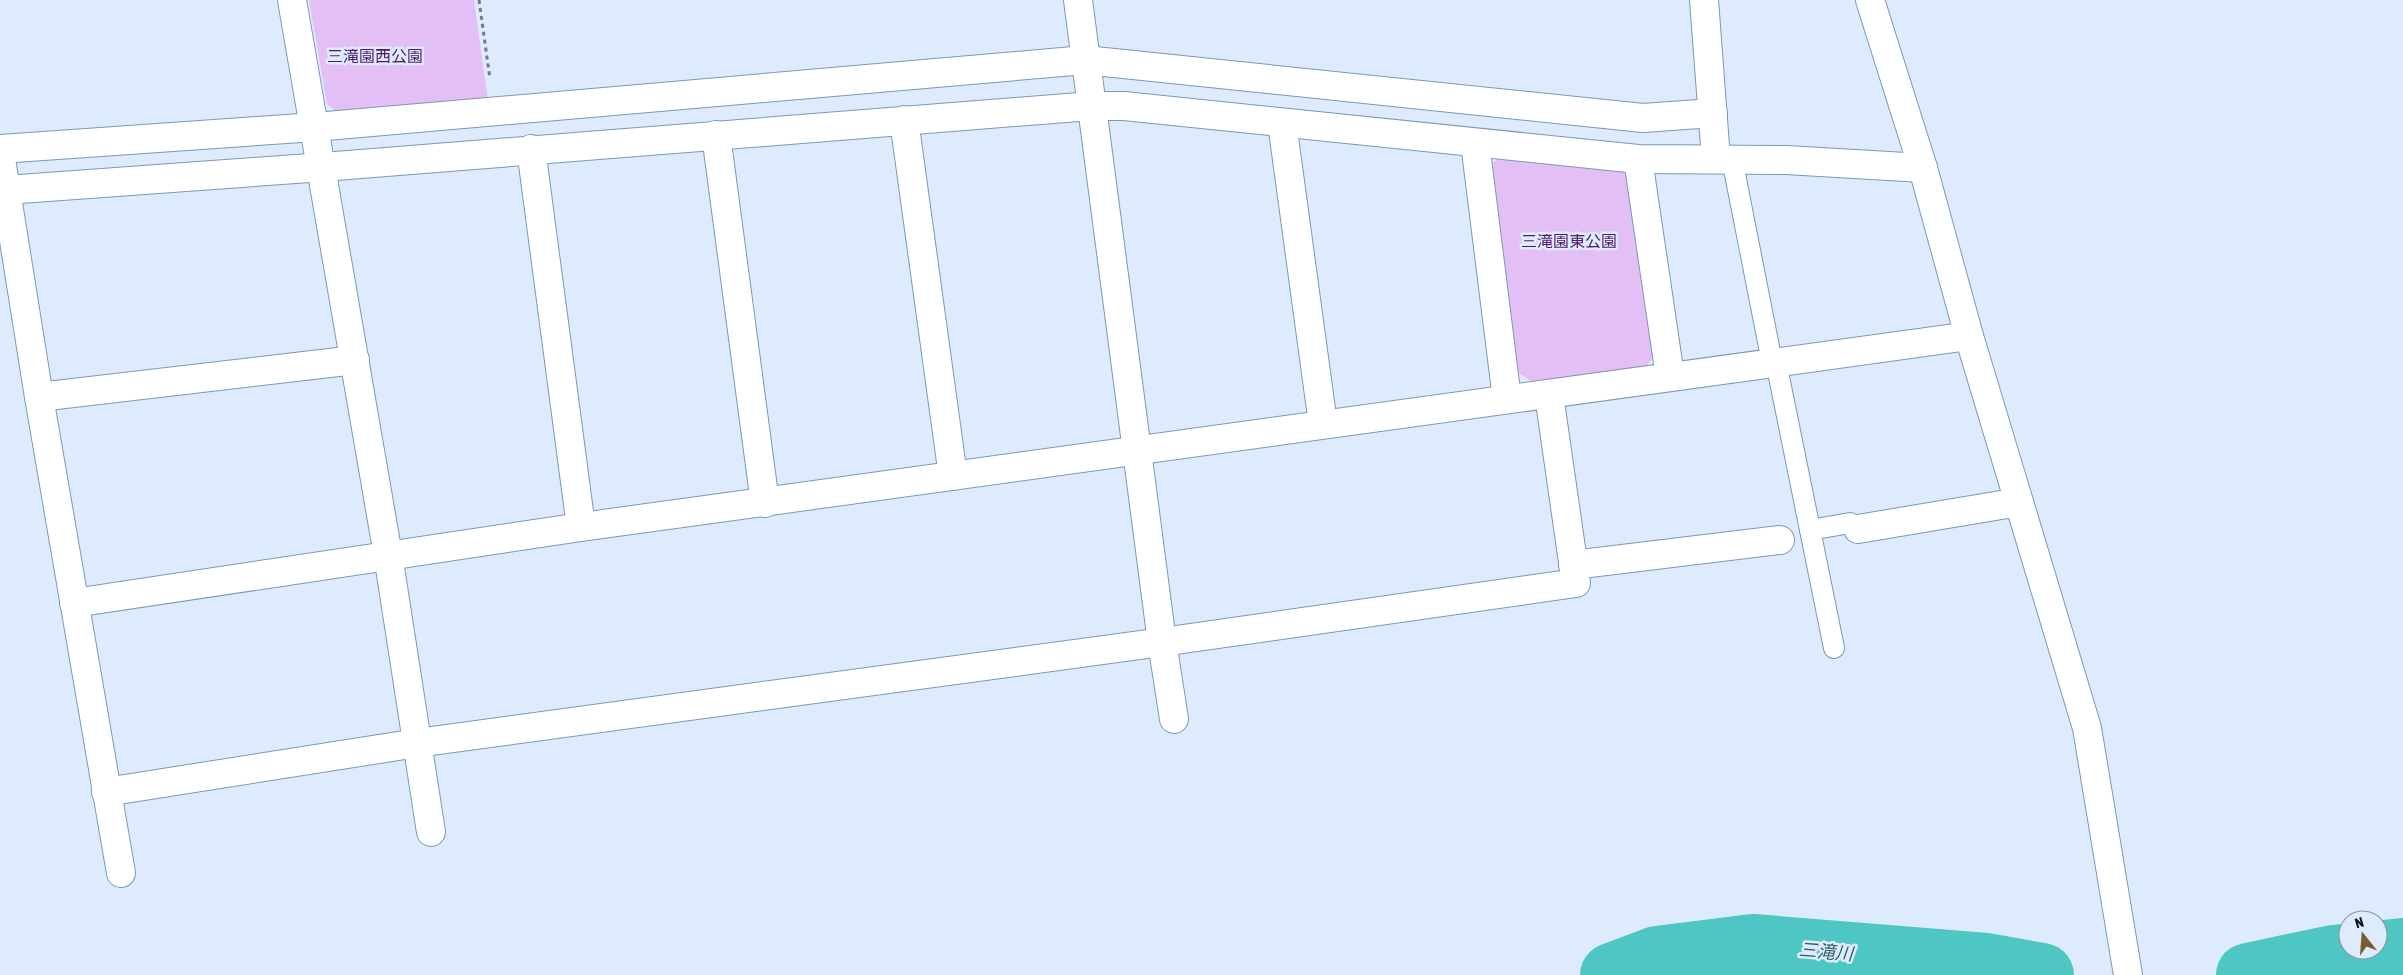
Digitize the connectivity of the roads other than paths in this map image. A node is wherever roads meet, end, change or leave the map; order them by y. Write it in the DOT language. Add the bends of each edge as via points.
graph roads {
  1 [pos="292,0"];
  2 [pos="1078,0"];
  3 [pos="1704,0"];
  4 [pos="1870,0"];
  5 [pos="1085,60"];
  6 [pos="1091,106"];
  7 [pos="1713,113"];
  8 [pos="904,120"];
  9 [pos="1282,123"];
  10 [pos="315,128"];
  11 [pos="716,135"];
  12 [pos="1476,143"];
  13 [pos="0,149"];
  14 [pos="530,149"];
  15 [pos="0,153"];
  16 [pos="1638,159"];
  17 [pos="1724,159"];
  18 [pos="323,167"];
  19 [pos="1923,168"];
  20 [pos="6,190"];
  21 [pos="1969,336"];
  22 [pos="355,360"];
  23 [pos="1774,362"];
  24 [pos="1670,376"];
  25 [pos="1549,395"];
  26 [pos="39,398"];
  27 [pos="1507,399"];
  28 [pos="1323,424"];
  29 [pos="1138,451"];
  30 [pos="953,476"];
  31 [pos="2019,502"];
  32 [pos="765,503"];
  33 [pos="581,527"];
  34 [pos="1858,529"];
  35 [pos="1810,530"];
  36 [pos="1780,540"];
  37 [pos="388,555"];
  38 [pos="1573,566"];
  39 [pos="74,604"];
  40 [pos="1162,642"];
  41 [pos="1834,648"];
  42 [pos="1174,719"];
  43 [pos="417,743"];
  44 [pos="106,792"];
  45 [pos="431,832"];
  46 [pos="121,873"];
  47 [pos="2128,975"];
  1 -- 10 [label="street"];
  2 -- 5 [label="street"];
  3 -- 7 [label="street"];
  4 -- 19 [label="street"];
  5 -- 6 [label="street"];
  5 -- 7 [label="street" via="1643,118"];
  5 -- 10 [label="street"];
  6 -- 8 [label="street"];
  6 -- 9 [label="street" via="1124,106"];
  6 -- 29 [label="street"];
  7 -- 17 [label="street"];
  8 -- 11 [label="street"];
  8 -- 30 [label="street"];
  9 -- 12 [label="street"];
  9 -- 28 [label="street"];
  10 -- 13 [label="street"];
  10 -- 18 [label="street"];
  11 -- 14 [label="street"];
  11 -- 32 [label="street"];
  12 -- 16 [label="street"];
  12 -- 27 [label="street"];
  14 -- 18 [label="street"];
  14 -- 33 [label="street"];
  15 -- 20 [label="street"];
  16 -- 17 [label="street"];
  16 -- 24 [label="street"];
  17 -- 19 [label="street"];
  17 -- 23 [label="lane"];
  18 -- 20 [label="street"];
  18 -- 22 [label="street"];
  19 -- 21 [label="street"];
  20 -- 26 [label="street"];
  21 -- 23 [label="street"];
  21 -- 31 [label="street"];
  22 -- 26 [label="street"];
  22 -- 37 [label="street"];
  23 -- 24 [label="street"];
  23 -- 35 [label="lane"];
  24 -- 25 [label="street"];
  25 -- 27 [label="street"];
  25 -- 38 [label="street"];
  26 -- 39 [label="street"];
  27 -- 28 [label="street"];
  28 -- 29 [label="street"];
  29 -- 30 [label="street"];
  29 -- 40 [label="street"];
  30 -- 32 [label="street"];
  31 -- 34 [label="street"];
  31 -- 47 [label="street" via="2087,728"];
  32 -- 33 [label="street"];
  33 -- 37 [label="street"];
  34 -- 35 [label="lane" via="1850,523"];
  35 -- 41 [label="lane"];
  36 -- 38 [label="street"];
  37 -- 39 [label="street"];
  37 -- 43 [label="street"];
  38 -- 40 [label="street" via="1576,583"];
  39 -- 44 [label="street"];
  40 -- 42 [label="street"];
  40 -- 43 [label="street"];
  43 -- 44 [label="street"];
  43 -- 45 [label="street"];
  44 -- 46 [label="street"];
}
